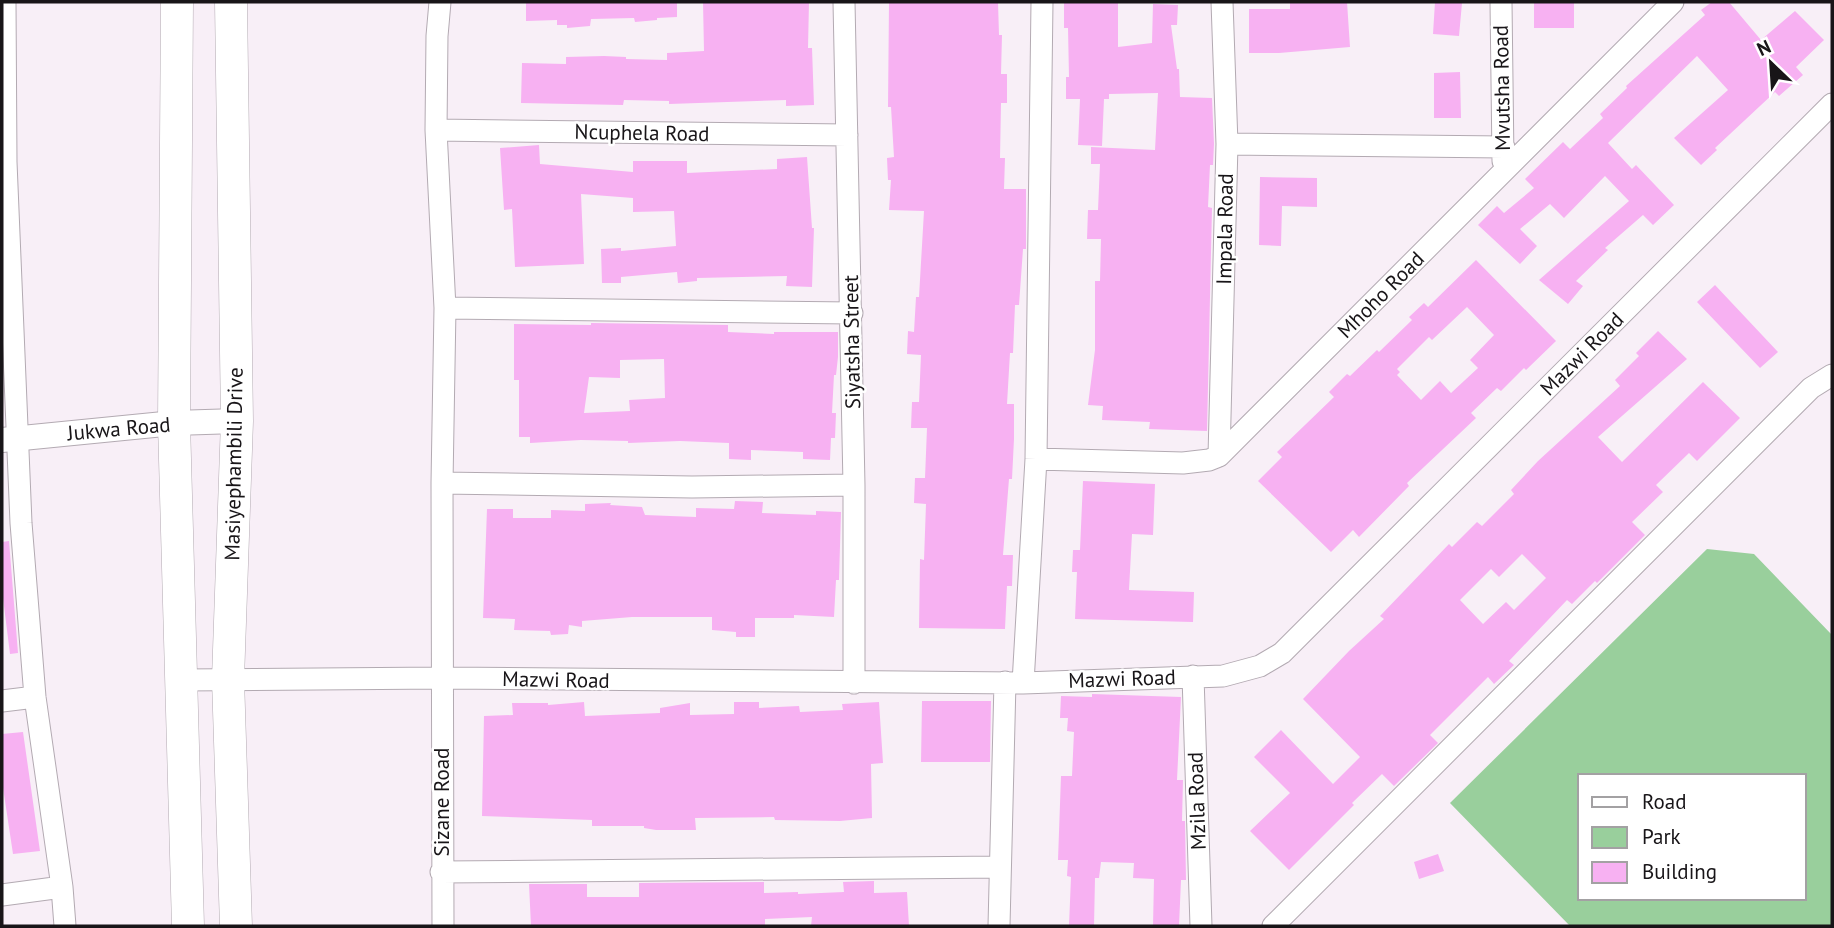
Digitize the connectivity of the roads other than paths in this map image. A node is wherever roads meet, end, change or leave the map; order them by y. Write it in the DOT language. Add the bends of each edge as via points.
graph roads {
  1 [pos="5,2"];
  2 [pos="177,2"];
  3 [pos="231,2"];
  4 [pos="440,2"];
  5 [pos="844,2"];
  6 [pos="1042,2"];
  7 [pos="1222,2"];
  8 [pos="1501,2"];
  9 [pos="1673,2"];
  10 [pos="1832,104"];
  11 [pos="436,130"];
  12 [pos="847,135"];
  13 [pos="1227,144"];
  14 [pos="1504,147"];
  15 [pos="1503,174"];
  16 [pos="445,308"];
  17 [pos="852,313"];
  18 [pos="1832,375"];
  19 [pos="237,421"];
  20 [pos="174,423"];
  21 [pos="10,439"];
  22 [pos="1219,456"];
  23 [pos="1036,459"];
  24 [pos="442,483"];
  25 [pos="854,485"];
  26 [pos="11,524"];
  27 [pos="1193,676"];
  28 [pos="442,678"];
  29 [pos="181,680"];
  30 [pos="228,680"];
  31 [pos="1014,682"];
  32 [pos="854,683"];
  33 [pos="35,697"];
  34 [pos="2,701"];
  35 [pos="1000,867"];
  36 [pos="442,872"];
  37 [pos="62,887"];
  38 [pos="2,895"];
  39 [pos="65,926"];
  40 [pos="188,926"];
  41 [pos="236,926"];
  42 [pos="443,926"];
  43 [pos="999,926"];
  44 [pos="1201,926"];
  45 [pos="1273,926"];
  1 -- 21 [label="street"];
  2 -- 20 [label="main road"];
  3 -- 19 [label="main road, Masiyephambili Drive"];
  4 -- 11 [label="street, Sizane Road"];
  5 -- 12 [label="street, Siyatsha Street"];
  6 -- 23 [label="street"];
  7 -- 13 [label="street, Impala Road"];
  8 -- 14 [label="street, Mvutsha Road"];
  9 -- 15 [label="street, Mhoho Road"];
  10 -- 27 [label="street, Mazwi Road" via="1282,653 1240,673"];
  11 -- 12 [label="street, Ncuphela Road"];
  11 -- 16 [label="street, Sizane Road"];
  12 -- 17 [label="street, Siyatsha Street"];
  13 -- 14 [label="street"];
  13 -- 22 [label="street, Impala Road"];
  14 -- 15 [label="street, Mvutsha Road"];
  15 -- 22 [label="street, Mhoho Road"];
  16 -- 17 [label="street"];
  16 -- 24 [label="street, Sizane Road"];
  17 -- 25 [label="street, Siyatsha Street"];
  18 -- 45 [label="street" via="1811,388"];
  19 -- 20 [label="street, Jukwa Road"];
  19 -- 30 [label="main road, Masiyephambili Drive"];
  20 -- 21 [label="street, Jukwa Road"];
  20 -- 29 [label="main road"];
  21 -- 26 [label="street"];
  22 -- 23 [label="street" via="1183,463"];
  23 -- 31 [label="street"];
  24 -- 25 [label="street"];
  24 -- 28 [label="street, Sizane Road"];
  25 -- 32 [label="street, Siyatsha Street"];
  26 -- 33 [label="street"];
  27 -- 31 [label="street, Mazwi Road"];
  27 -- 44 [label="street, Mzila Road"];
  28 -- 30 [label="street, Mazwi Road"];
  28 -- 32 [label="street, Mazwi Road"];
  28 -- 36 [label="street, Sizane Road"];
  29 -- 30 [label="street, Mazwi Road"];
  29 -- 40 [label="main road"];
  30 -- 41 [label="main road, Masiyephambili Drive"];
  31 -- 32 [label="street, Mazwi Road"];
  31 -- 35 [label="street"];
  33 -- 34 [label="street"];
  33 -- 37 [label="street"];
  35 -- 36 [label="street"];
  35 -- 43 [label="street"];
  36 -- 42 [label="street, Sizane Road"];
  37 -- 38 [label="street"];
  37 -- 39 [label="street"];
}
